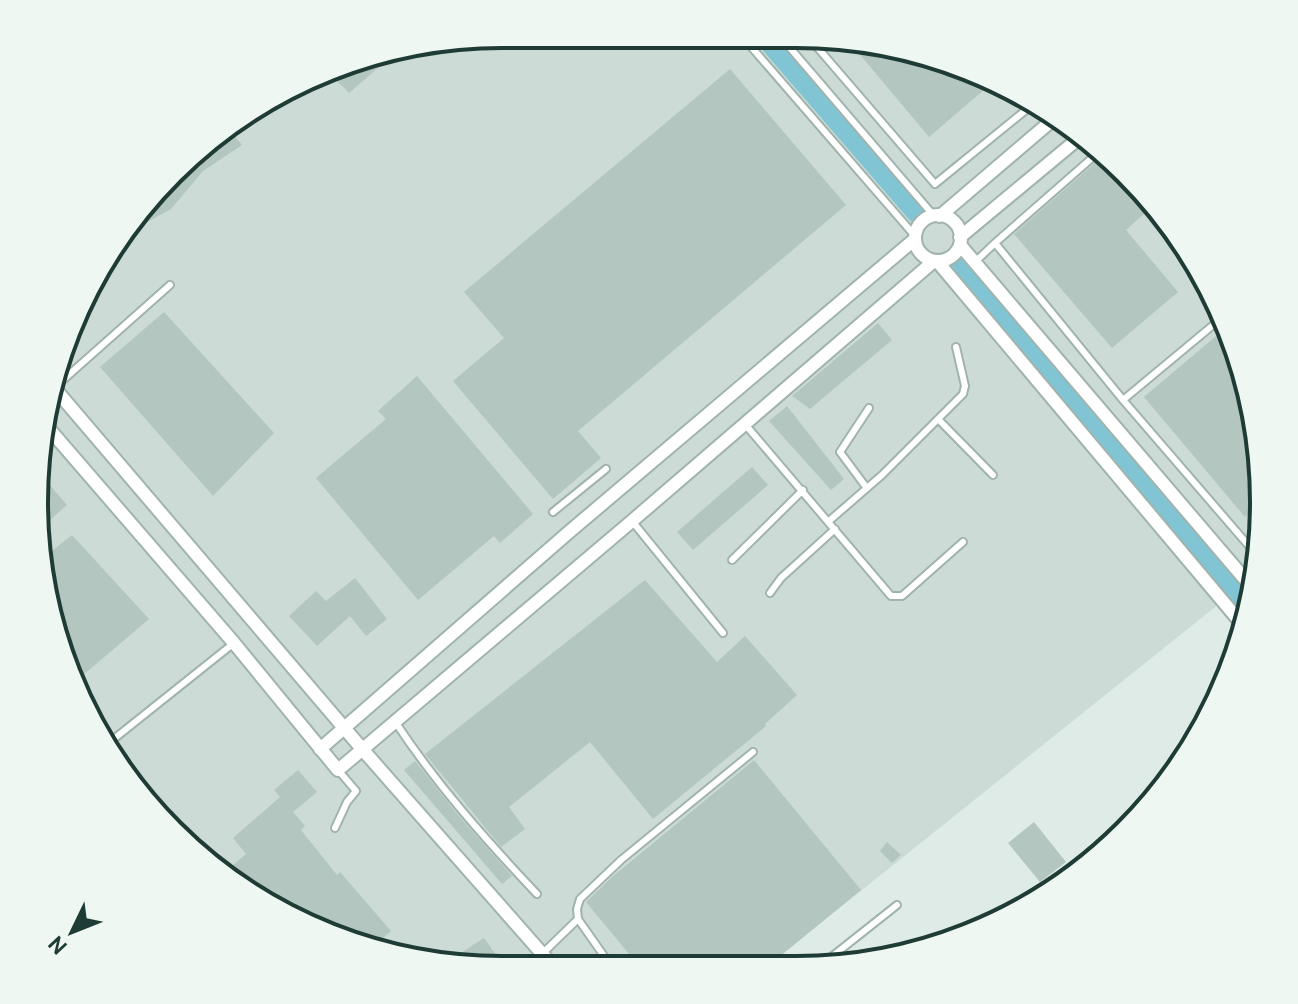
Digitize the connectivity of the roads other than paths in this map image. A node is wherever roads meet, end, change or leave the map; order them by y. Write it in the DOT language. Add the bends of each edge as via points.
graph roads {
  1 [pos="752,48"];
  2 [pos="790,48"];
  3 [pos="819,49"];
  4 [pos="1025,110"];
  5 [pos="1047,124"];
  6 [pos="1073,143"];
  7 [pos="1092,158"];
  8 [pos="937,216"];
  9 [pos="915,237"];
  10 [pos="960,241"];
  11 [pos="995,243"];
  12 [pos="935,261"];
  13 [pos="975,263"];
  14 [pos="170,285"];
  15 [pos="1214,325"];
  16 [pos="956,347"];
  17 [pos="66,374"];
  18 [pos="61,396"];
  19 [pos="1123,400"];
  20 [pos="869,408"];
  21 [pos="938,419"];
  22 [pos="744,423"];
  23 [pos="54,434"];
  24 [pos="606,469"];
  25 [pos="993,475"];
  26 [pos="866,487"];
  27 [pos="803,490"];
  28 [pos="553,512"];
  29 [pos="632,521"];
  30 [pos="829,521"];
  31 [pos="835,529"];
  32 [pos="963,542"];
  33 [pos="1248,545"];
  34 [pos="732,560"];
  35 [pos="1243,577"];
  36 [pos="770,593"];
  37 [pos="1236,617"];
  38 [pos="723,633"];
  39 [pos="234,643"];
  40 [pos="396,723"];
  41 [pos="345,728"];
  42 [pos="115,738"];
  43 [pos="320,749"];
  44 [pos="363,750"];
  45 [pos="753,752"];
  46 [pos="338,770"];
  47 [pos="335,828"];
  48 [pos="537,894"];
  49 [pos="897,905"];
  50 [pos="578,919"];
  51 [pos="542,954"];
  52 [pos="835,954"];
  53 [pos="604,956"];
  1 -- 9 [label="lane"];
  2 -- 8 [label="lane"];
  3 -- 4 [label="lane" via="935,184"];
  5 -- 8 [label="street"];
  6 -- 10 [label="street"];
  7 -- 11 [label="lane"];
  8 -- 9 [label="street" via="919,225"];
  8 -- 10 [label="street" via="952,221"];
  9 -- 12 [label="street" via="919,251"];
  9 -- 41 [label="street"];
  10 -- 12 [label="street" via="949,258"];
  10 -- 13 [label="street"];
  11 -- 13 [label="lane"];
  11 -- 19 [label="lane"];
  12 -- 22 [label="street"];
  12 -- 37 [label="street"];
  13 -- 35 [label="street"];
  14 -- 17 [label="lane"];
  15 -- 19 [label="lane"];
  16 -- 21 [label="lane" via="963,394"];
  18 -- 41 [label="street"];
  19 -- 33 [label="lane"];
  20 -- 26 [label="lane" via="840,452"];
  21 -- 25 [label="lane"];
  21 -- 26 [label="lane"];
  22 -- 27 [label="lane"];
  22 -- 29 [label="street"];
  23 -- 39 [label="street"];
  24 -- 28 [label="lane"];
  26 -- 30 [label="lane"];
  27 -- 30 [label="lane"];
  27 -- 34 [label="lane"];
  29 -- 38 [label="lane"];
  29 -- 40 [label="street"];
  30 -- 31 [label="lane"];
  31 -- 32 [label="lane" via="896,597"];
  31 -- 36 [label="lane"];
  39 -- 42 [label="lane"];
  39 -- 43 [label="street"];
  40 -- 44 [label="street"];
  40 -- 48 [label="lane" via="421,762"];
  41 -- 43 [label="street"];
  41 -- 44 [label="street"];
  43 -- 46 [label="street"];
  44 -- 46 [label="street"];
  44 -- 51 [label="street"];
  45 -- 50 [label="lane" via="580,899"];
  46 -- 47 [label="lane" via="356,791"];
  49 -- 52 [label="lane"];
  50 -- 51 [label="lane"];
  50 -- 53 [label="lane"];
}
